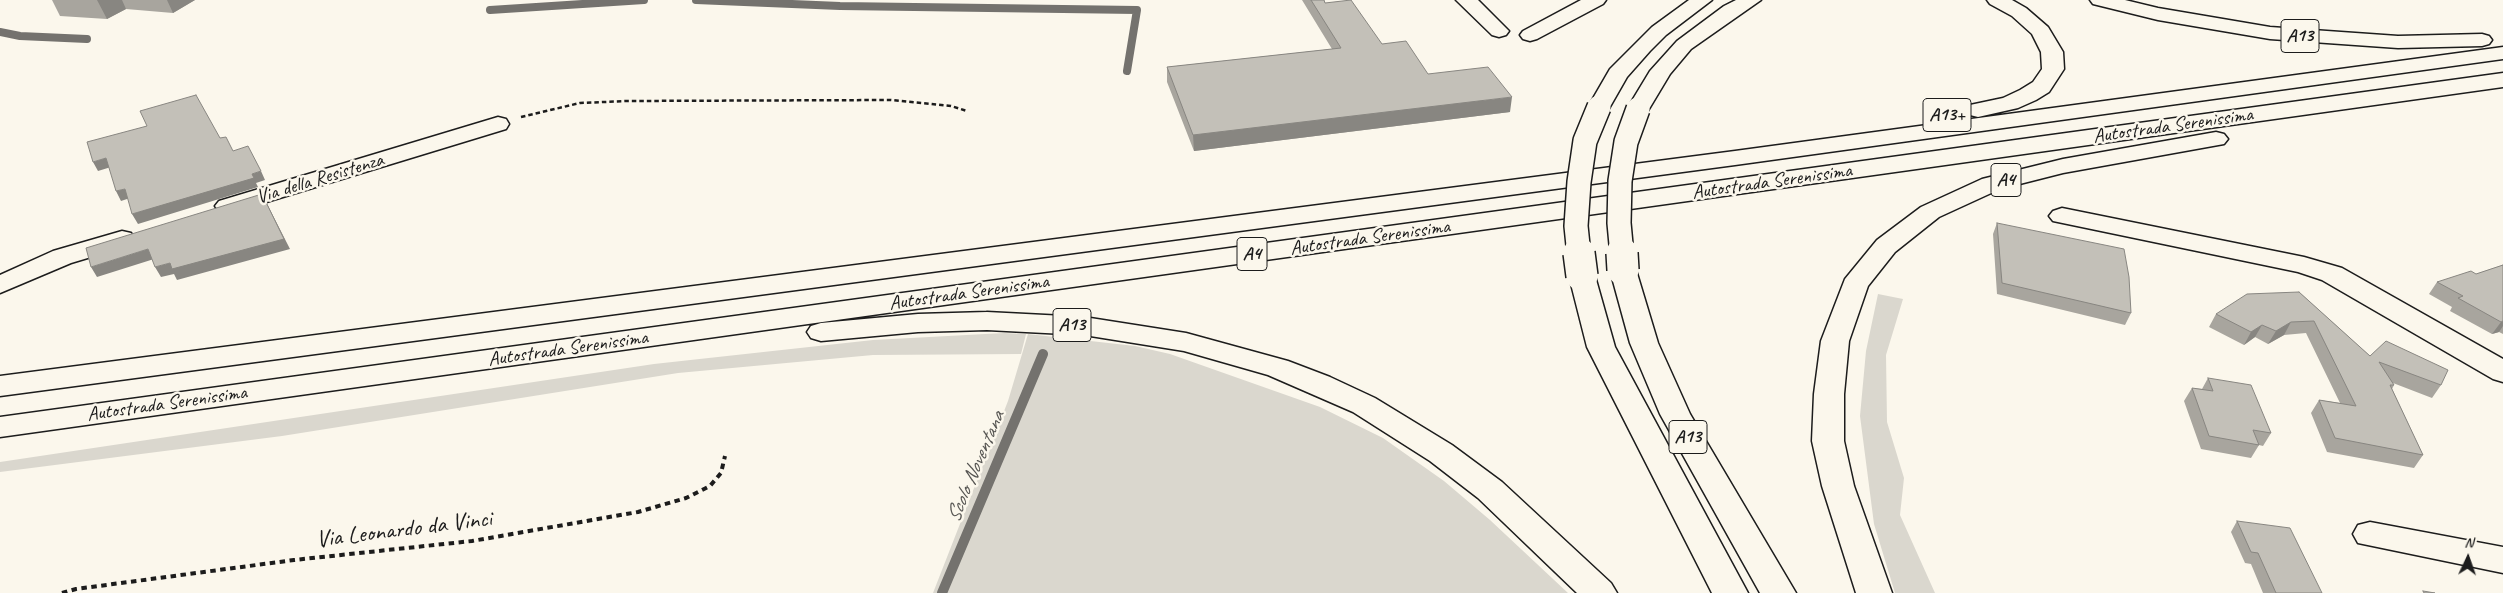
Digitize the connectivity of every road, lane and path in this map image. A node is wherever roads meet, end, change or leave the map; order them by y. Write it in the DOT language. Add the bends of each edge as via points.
graph roads {
  1 [pos="1466,0"];
  2 [pos="1596,0"];
  3 [pos="1702,0"];
  4 [pos="1751,0"];
  5 [pos="1997,0"];
  6 [pos="2100,0"];
  7 [pos="1499,31"];
  8 [pos="1530,34"];
  9 [pos="2503,38"];
  10 [pos="2503,53"];
  11 [pos="2503,80"];
  12 [pos="2503,87"];
  13 [pos="967,111"];
  14 [pos="498,124"];
  15 [pos="1734,158"];
  16 [pos="204,214"];
  17 [pos="2062,216"];
  18 [pos="147,231"];
  19 [pos="0,285"];
  20 [pos="468,363"];
  21 [pos="2503,372"];
  22 [pos="0,386"];
  23 [pos="0,427"];
  24 [pos="725,456"];
  25 [pos="2370,534"];
  26 [pos="2503,560"];
  27 [pos="62,593"];
  28 [pos="1599,593"];
  29 [pos="1730,593"];
  30 [pos="1778,593"];
  31 [pos="1874,593"];
  1 -- 7 [label="main road"];
  2 -- 8 [label="main road"];
  3 -- 29 [label="main road, A13, bridge" via="1643,46 1618,74 1599,107 1585,141 1576,226 1582,276 1601,347"];
  4 -- 30 [label="main road, A13, bridge" via="1731,10 1684,45 1661,71 1638,109 1626,142 1620,181 1619,223 1623,270 1644,343 1675,414"];
  5 -- 15 [label="main road, A13+" via="2030,20 2047,40 2054,70 2041,87 2010,102 1988,108 1830,132"];
  6 -- 9 [label="main road, A13" via="2226,27 2328,39 2460,42"];
  10 -- 15 [label="main road, Autostrada Serenissima / A4"];
  11 -- 20 [label="main road, Autostrada Serenissima / A4"];
  12 -- 31 [label="main road, A4" via="2461,101 2131,152 1991,184 1930,212 1886,246 1855,285 1835,341 1828,441 1838,486"];
  13 -- 14 [label="path" via="951,106 891,100 627,101 580,103"];
  14 -- 16 [label="main road, Via della Resistenza"];
  15 -- 22 [label="main road, Autostrada Serenissima / A4"];
  17 -- 21 [label="main road" via="2304,265 2332,274"];
  18 -- 19 [label="main road" via="62,257"];
  20 -- 23 [label="main road, Autostrada Serenissima / A4"];
  20 -- 28 [label="main road, A13" via="679,350 918,323 1035,322 1126,331 1186,342 1242,357 1319,384 1404,429 1490,490"];
  24 -- 27 [label="path, Via Leonardo da Vinci" via="721,473 710,486 686,498 638,512 472,541 294,560"];
  25 -- 26 [label="main road"];
}
